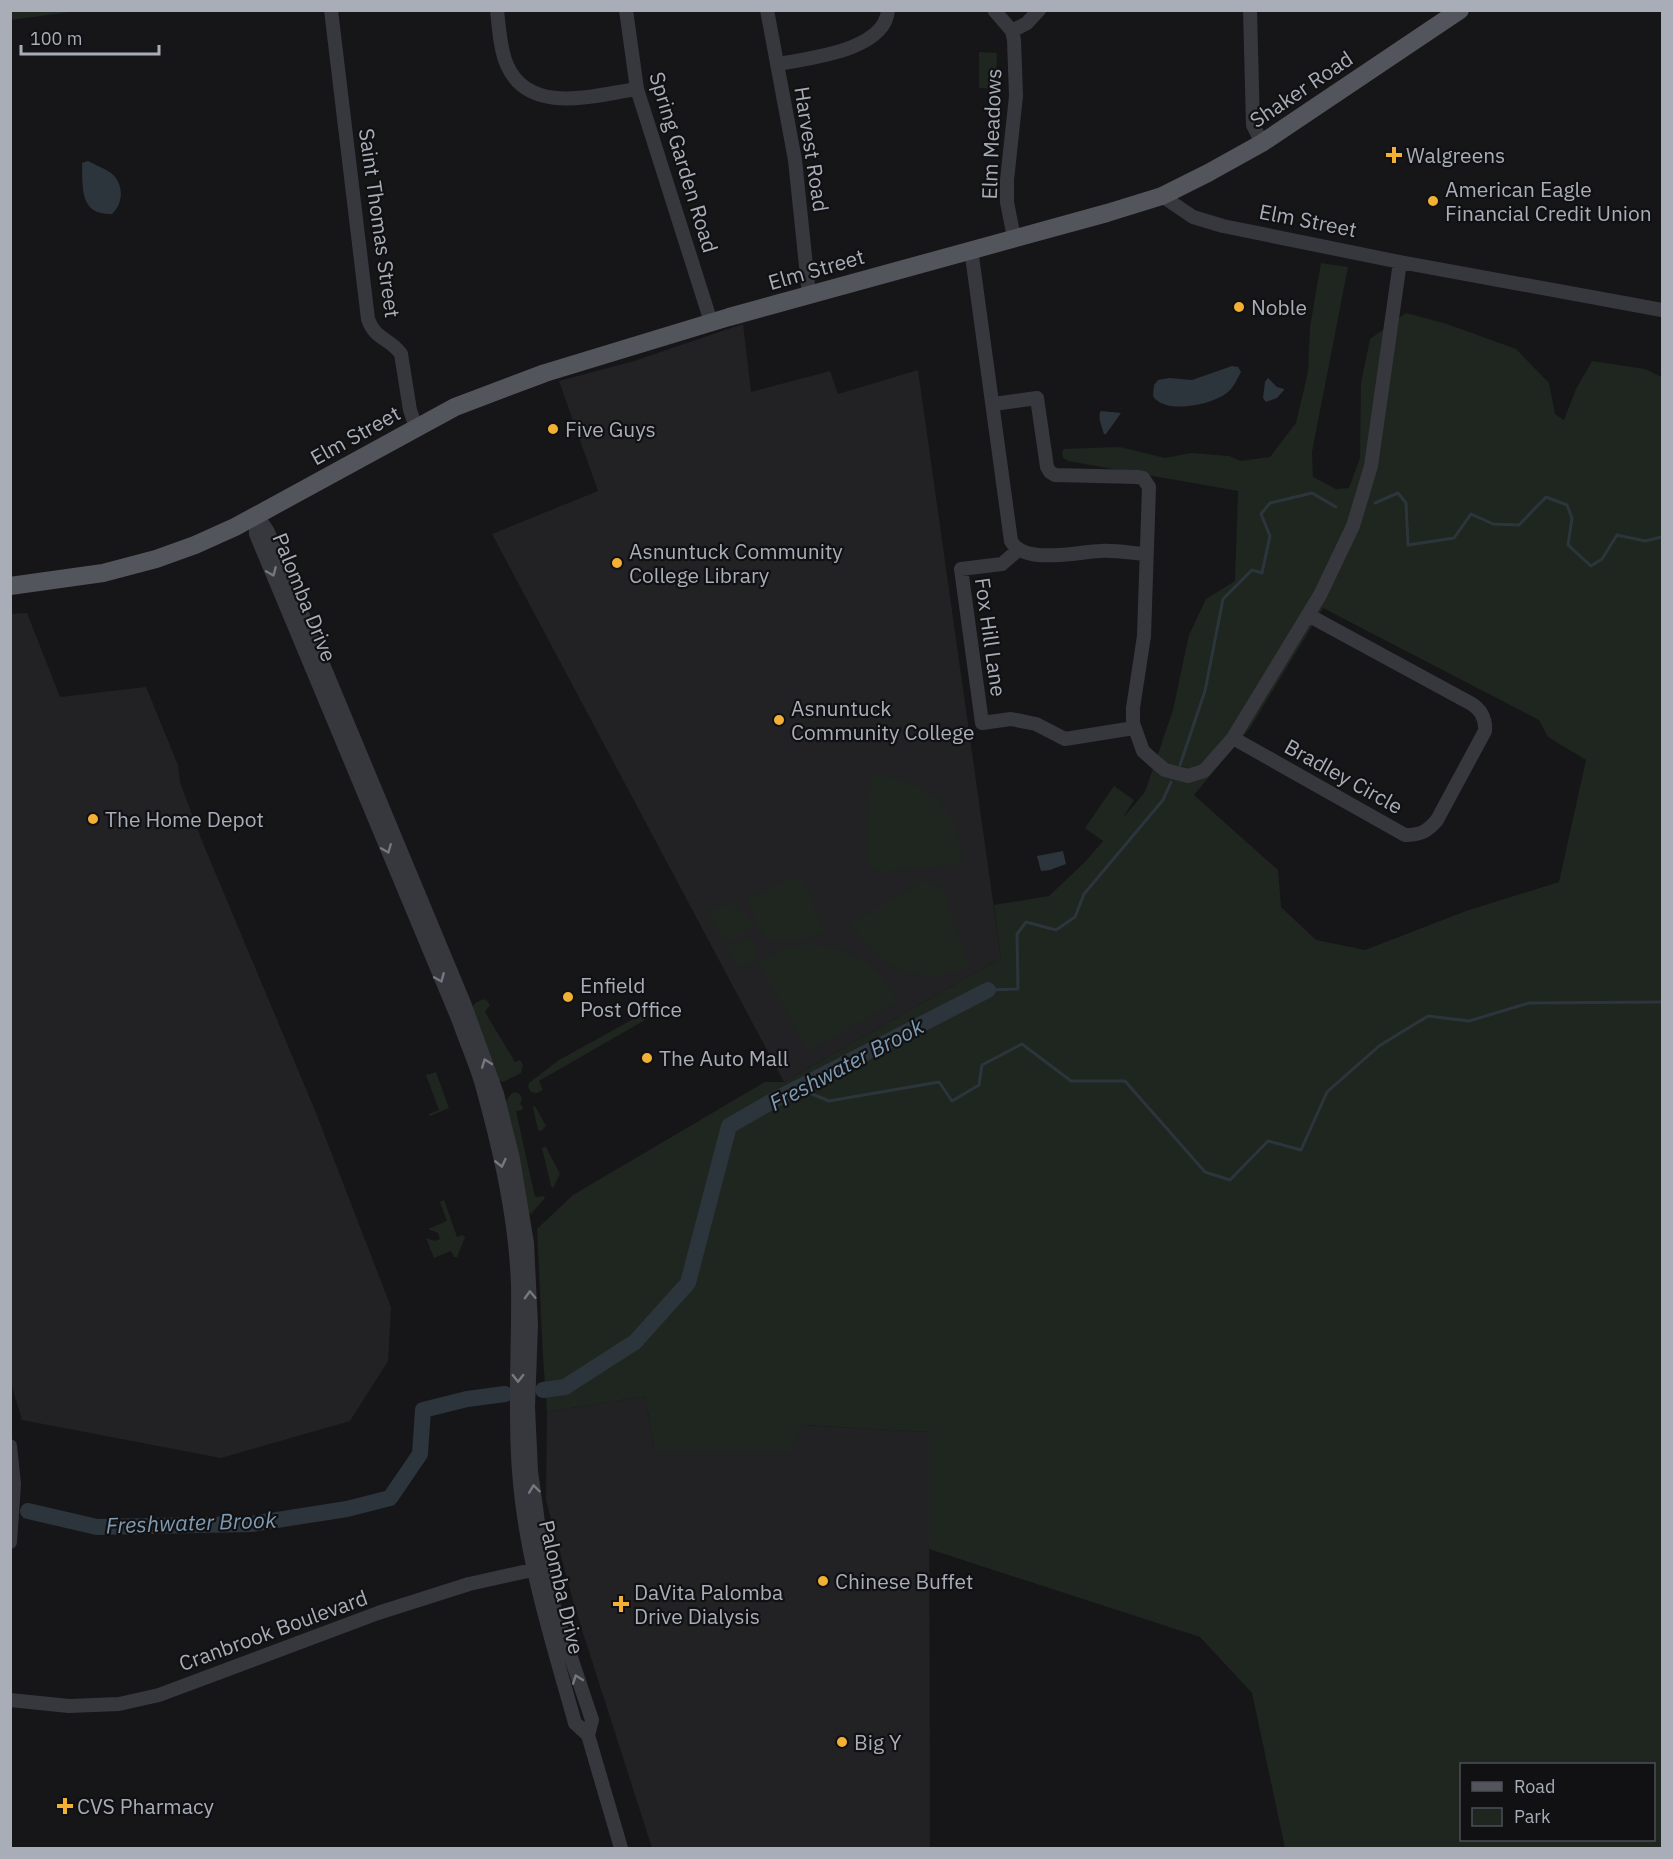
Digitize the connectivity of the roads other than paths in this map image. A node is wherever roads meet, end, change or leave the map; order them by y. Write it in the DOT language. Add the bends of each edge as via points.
graph roads {
  1 [pos="331,10"];
  2 [pos="497,10"];
  3 [pos="626,10"];
  4 [pos="767,10"];
  5 [pos="888,10"];
  6 [pos="994,10"];
  7 [pos="1039,10"];
  8 [pos="1250,10"];
  9 [pos="1460,10"];
  10 [pos="1012,31"];
  11 [pos="778,64"];
  12 [pos="637,89"];
  13 [pos="1262,143"];
  14 [pos="1162,196"];
  15 [pos="1014,238"];
  16 [pos="971,249"];
  17 [pos="1400,262"];
  18 [pos="809,295"];
  19 [pos="1662,310"];
  20 [pos="711,322"];
  21 [pos="993,404"];
  22 [pos="416,427"];
  23 [pos="255,516"];
  24 [pos="1018,550"];
  25 [pos="1146,554"];
  26 [pos="10,586"];
  27 [pos="1308,615"];
  28 [pos="1134,728"];
  29 [pos="1233,738"];
  30 [pos="425,911"];
  31 [pos="418,924"];
  32 [pos="491,1097"];
  33 [pos="10,1446"];
  34 [pos="10,1542"];
  35 [pos="540,1568"];
  36 [pos="10,1700"];
  37 [pos="621,1848"];
  1 -- 22 [label="street, Saint Thomas Street" via="368,319 381,339 397,347 401,354"];
  2 -- 12 [label="street" via="507,66 536,95 565,99"];
  3 -- 12 [label="street, Spring Garden Road"];
  4 -- 11 [label="street, Harvest Road"];
  5 -- 11 [label="street" via="878,31 862,43"];
  6 -- 10 [label="street"];
  7 -- 10 [label="street"];
  8 -- 13 [label="street" via="1253,125"];
  9 -- 13 [label="main road, Shaker Road"];
  10 -- 15 [label="street, Elm Meadows" via="1016,96 1007,202"];
  11 -- 18 [label="street, Harvest Road" via="795,160"];
  12 -- 20 [label="street, Spring Garden Road"];
  13 -- 14 [label="main road, Shaker Road"];
  14 -- 15 [label="main road, Elm Street"];
  14 -- 17 [label="street, Elm Street" via="1193,217 1223,226"];
  15 -- 16 [label="main road, Elm Street"];
  16 -- 18 [label="main road, Elm Street"];
  16 -- 21 [label="street"];
  17 -- 19 [label="street, Elm Street"];
  17 -- 27 [label="street" via="1371,466 1353,526"];
  18 -- 20 [label="main road, Elm Street"];
  20 -- 22 [label="main road, Elm Street" via="539,375"];
  21 -- 24 [label="street" via="1011,542"];
  21 -- 25 [label="street" via="1037,398 1047,467 1055,475 1137,477 1147,482"];
  22 -- 23 [label="main road, Elm Street"];
  23 -- 26 [label="main road, Elm Street" via="195,545 149,561 80,577"];
  23 -- 30 [label="street, Palomba Drive" via="268,532"];
  23 -- 31 [label="street, Palomba Drive, one-way" via="256,534"];
  24 -- 25 [label="street" via="1043,555 1101,551"];
  24 -- 28 [label="street, Fox Hill Lane" via="1002,564 961,569 982,723 1011,719 1036,724 1065,739"];
  25 -- 28 [label="street" via="1144,636 1132,708"];
  27 -- 29 [label="street"];
  27 -- 29 [label="street, Bradley Circle" via="1470,702 1480,712 1486,722 1485,731 1437,820 1428,831 1405,835"];
  28 -- 29 [label="street" via="1143,751 1165,770 1188,776 1204,771"];
  30 -- 31 [label="street"];
  32 -- 30 [label="street, Palomba Drive, one-way" via="464,1003"];
  31 -- 32 [label="street, Palomba Drive, one-way"];
  32 -- 35 [label="street, Palomba Drive" via="513,1159 519,1232 529,1275 528,1407 519,1472"];
  33 -- 34 [label="street" via="14,1484"];
  35 -- 36 [label="street, Cranbrook Boulevard" via="469,1584 378,1613 159,1695 119,1704 69,1706"];
  35 -- 37 [label="street, Palomba Drive" via="543,1610 575,1723 588,1735"];
}
